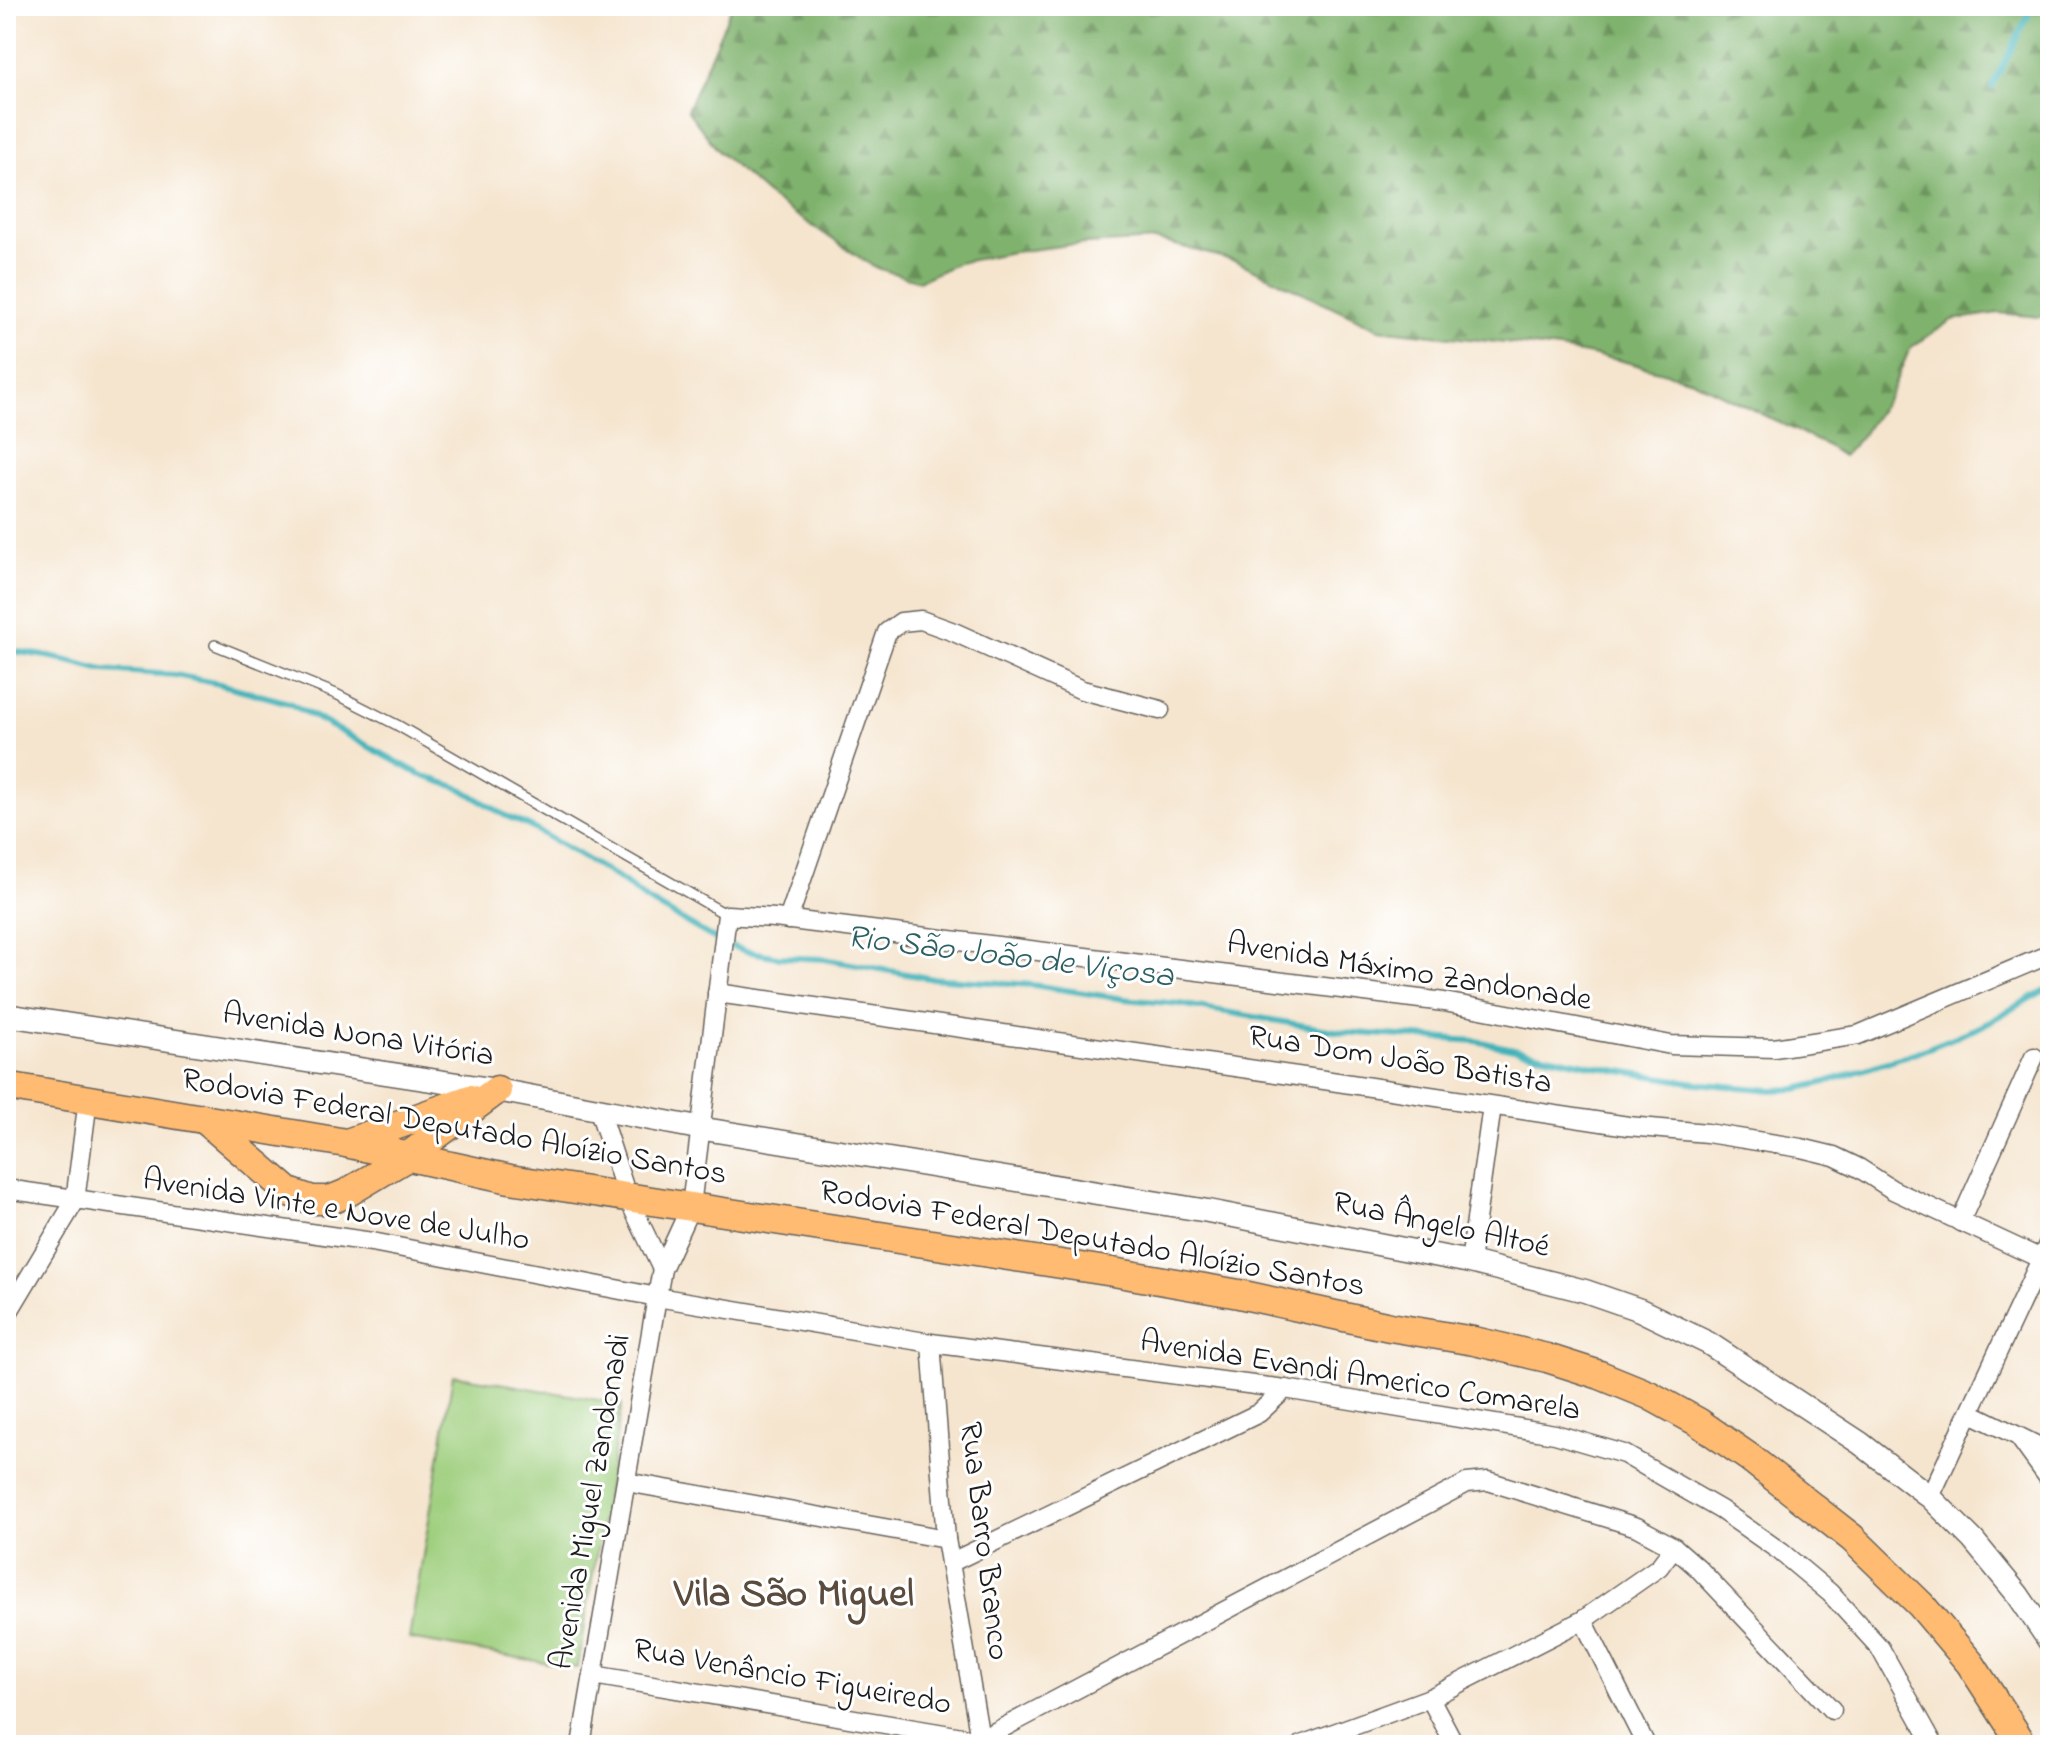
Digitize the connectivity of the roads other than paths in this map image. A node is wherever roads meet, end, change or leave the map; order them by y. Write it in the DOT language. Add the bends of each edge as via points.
graph roads {
  1 [pos="215,645"];
  2 [pos="1160,710"];
  3 [pos="726,919"];
  4 [pos="788,920"];
  5 [pos="2050,954"];
  6 [pos="718,986"];
  7 [pos="6,1015"];
  8 [pos="2034,1057"];
  9 [pos="6,1086"];
  10 [pos="497,1090"];
  11 [pos="88,1099"];
  12 [pos="1492,1106"];
  13 [pos="599,1110"];
  14 [pos="203,1117"];
  15 [pos="698,1128"];
  16 [pos="346,1143"];
  17 [pos="407,1157"];
  18 [pos="6,1189"];
  19 [pos="627,1196"];
  20 [pos="75,1201"];
  21 [pos="691,1206"];
  22 [pos="1960,1222"];
  23 [pos="2050,1240"];
  24 [pos="2046,1260"];
  25 [pos="1470,1262"];
  26 [pos="662,1269"];
  27 [pos="657,1297"];
  28 [pos="6,1316"];
  29 [pos="931,1343"];
  30 [pos="1285,1389"];
  31 [pos="1971,1413"];
  32 [pos="2018,1436"];
  33 [pos="2050,1452"];
  34 [pos="2050,1480"];
  35 [pos="626,1482"];
  36 [pos="1930,1497"];
  37 [pos="946,1539"];
  38 [pos="1674,1547"];
  39 [pos="950,1563"];
  40 [pos="1583,1620"];
  41 [pos="2050,1642"];
  42 [pos="593,1675"];
  43 [pos="1430,1698"];
  44 [pos="1832,1710"];
  45 [pos="981,1742"];
  46 [pos="581,1745"];
  47 [pos="1301,1745"];
  48 [pos="1455,1745"];
  49 [pos="1646,1745"];
  50 [pos="1934,1745"];
  51 [pos="2023,1745"];
  1 -- 3 [label="lane" via="397,725"];
  2 -- 4 [label="street" via="1082,690 921,620 901,622 887,632"];
  3 -- 4 [label="street, Avenida Máximo Zandonade"];
  3 -- 6 [label="street"];
  4 -- 5 [label="street, Avenida Máximo Zandonade" via="1444,1002 1671,1045 1759,1048 1858,1035"];
  6 -- 12 [label="street, Rua Dom João Batista"];
  6 -- 15 [label="street, Avenida Miguel Zandonadi"];
  7 -- 10 [label="street, Avenida Nona Vitória"];
  8 -- 22 [label="street"];
  9 -- 11 [label="highway, Rodovia Federal Deputado Aloízio Santos"];
  10 -- 13 [label="street, Avenida Nona Vitória"];
  10 -- 16 [label="highway"];
  10 -- 17 [label="highway"];
  11 -- 14 [label="highway, Rodovia Federal Deputado Aloízio Santos"];
  11 -- 20 [label="street"];
  12 -- 22 [label="street, Rua Dom João Batista" via="1707,1133 1834,1156"];
  12 -- 25 [label="street"];
  13 -- 15 [label="street, Avenida Nona Vitória"];
  13 -- 19 [label="street"];
  14 -- 16 [label="highway, Rodovia Federal Deputado Aloízio Santos"];
  14 -- 17 [label="highway" via="289,1192 312,1200 345,1194"];
  15 -- 21 [label="street, Avenida Miguel Zandonadi"];
  15 -- 25 [label="street, Rua Ângelo Altoé" via="1208,1211"];
  16 -- 17 [label="highway, Rodovia Federal Deputado Aloízio Santos"];
  17 -- 19 [label="highway, Rodovia Federal Deputado Aloízio Santos"];
  18 -- 20 [label="street, Avenida Vinte e Nove de Julho"];
  19 -- 21 [label="highway, Rodovia Federal Deputado Aloízio Santos"];
  19 -- 26 [label="street"];
  20 -- 27 [label="street, Avenida Vinte e Nove de Julho" via="372,1242"];
  20 -- 28 [label="street"];
  21 -- 26 [label="street, Avenida Miguel Zandonadi"];
  21 -- 51 [label="highway, Rodovia Federal Deputado Aloízio Santos" via="1239,1294 1547,1358 1600,1375 1698,1422 1852,1538 1921,1605 1970,1663"];
  22 -- 24 [label="street, Rua Dom João Batista"];
  23 -- 24 [label="street"];
  24 -- 31 [label="street"];
  25 -- 36 [label="street, Rua Ângelo Altoé" via="1585,1291 1708,1343 1860,1443"];
  26 -- 27 [label="street, Avenida Miguel Zandonadi"];
  27 -- 29 [label="street, Avenida Evandi Americo Comarela"];
  27 -- 35 [label="street, Avenida Miguel Zandonadi"];
  29 -- 30 [label="street, Avenida Evandi Americo Comarela"];
  29 -- 37 [label="street, Rua Barro Branco"];
  30 -- 39 [label="street" via="1259,1413"];
  30 -- 50 [label="street, Avenida Evandi Americo Comarela" via="1555,1434 1624,1454 1674,1481 1781,1552 1830,1593 1880,1648"];
  31 -- 32 [label="street"];
  31 -- 36 [label="street"];
  32 -- 33 [label="street"];
  32 -- 34 [label="street"];
  35 -- 37 [label="street"];
  35 -- 42 [label="street, Avenida Miguel Zandonadi"];
  36 -- 41 [label="street, Rua Ângelo Altoé" via="1973,1540"];
  37 -- 39 [label="street, Rua Barro Branco"];
  38 -- 40 [label="street" via="1659,1567"];
  38 -- 44 [label="street"];
  38 -- 45 [label="street" via="1637,1527 1488,1481 1467,1483"];
  39 -- 45 [label="street, Rua Barro Branco"];
  40 -- 43 [label="street"];
  40 -- 49 [label="street"];
  42 -- 45 [label="street, Rua Venâncio Figueiredo"];
  42 -- 46 [label="street, Avenida Miguel Zandonadi"];
  43 -- 47 [label="street"];
  43 -- 48 [label="street"];
}
